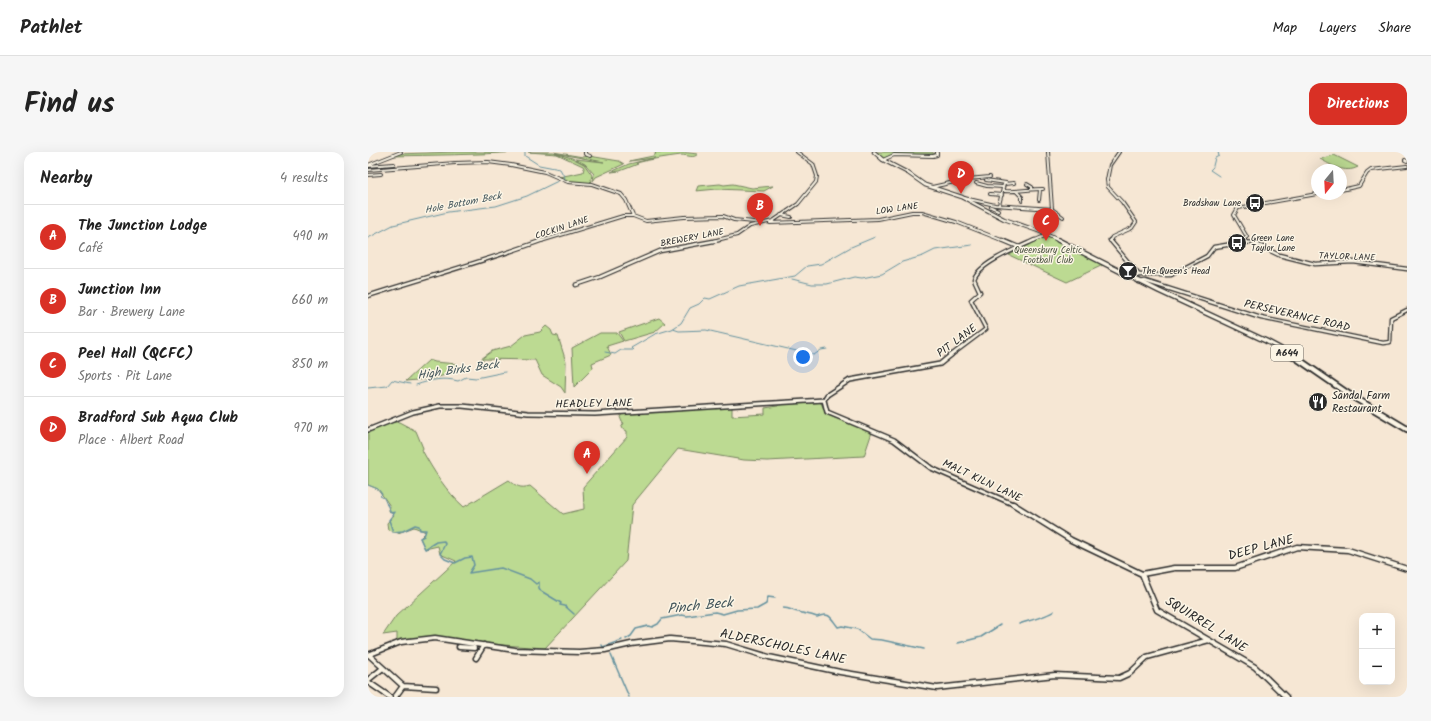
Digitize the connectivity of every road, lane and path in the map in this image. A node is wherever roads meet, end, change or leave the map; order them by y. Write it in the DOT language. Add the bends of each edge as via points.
graph roads {
  1 [pos="401,152"];
  2 [pos="585,152"];
  3 [pos="797,152"];
  4 [pos="874,152"];
  5 [pos="937,152"];
  6 [pos="1048,152"];
  7 [pos="1119,152"];
  8 [pos="590,156"];
  9 [pos="883,160"];
  10 [pos="397,161"];
  11 [pos="394,164"];
  12 [pos="368,165"];
  13 [pos="1407,166"];
  14 [pos="394,168"];
  15 [pos="383,169"];
  16 [pos="390,169"];
  17 [pos="368,170"];
  18 [pos="392,174"];
  19 [pos="368,175"];
  20 [pos="990,177"];
  21 [pos="986,180"];
  22 [pos="975,183"];
  23 [pos="1006,183"];
  24 [pos="1012,183"];
  25 [pos="1029,184"];
  26 [pos="930,187"];
  27 [pos="1003,187"];
  28 [pos="1347,188"];
  29 [pos="1032,189"];
  30 [pos="1004,190"];
  31 [pos="1016,191"];
  32 [pos="990,194"];
  33 [pos="1002,195"];
  34 [pos="1311,195"];
  35 [pos="962,197"];
  36 [pos="980,201"];
  37 [pos="1018,201"];
  38 [pos="1043,201"];
  39 [pos="974,204"];
  40 [pos="999,205"];
  41 [pos="991,207"];
  42 [pos="995,209"];
  43 [pos="1052,209"];
  44 [pos="998,210"];
  45 [pos="990,212"];
  46 [pos="781,215"];
  47 [pos="632,216"];
  48 [pos="791,216"];
  49 [pos="1063,217"];
  50 [pos="764,223"];
  51 [pos="769,223"];
  52 [pos="1047,235"];
  53 [pos="1242,242"];
  54 [pos="1021,248"];
  55 [pos="1407,269"];
  56 [pos="1139,275"];
  57 [pos="1132,278"];
  58 [pos="1139,282"];
  59 [pos="576,285"];
  60 [pos="368,296"];
  61 [pos="1407,310"];
  62 [pos="824,400"];
  63 [pos="1407,429"];
  64 [pos="368,430"];
  65 [pos="1407,569"];
  66 [pos="1142,574"];
  67 [pos="1209,640"];
  68 [pos="470,642"];
  69 [pos="484,644"];
  70 [pos="459,647"];
  71 [pos="467,648"];
  72 [pos="474,648"];
  73 [pos="369,655"];
  74 [pos="476,658"];
  75 [pos="383,668"];
  76 [pos="368,681"];
  77 [pos="403,686"];
  78 [pos="436,688"];
  79 [pos="390,697"];
  80 [pos="395,697"];
  81 [pos="1286,697"];
  1 -- 12 [label="street"];
  2 -- 8 [label="street"];
  3 -- 46 [label="street" via="811,161 816,172 816,182 798,204"];
  4 -- 9 [label="main road, A644"];
  5 -- 9 [label="street" via="937,155 930,156 894,155"];
  6 -- 43 [label="street"];
  7 -- 56 [label="street" via="1110,165 1108,187 1136,222 1132,228 1112,237 1110,241"];
  9 -- 26 [label="main road, A644" via="908,172 920,183"];
  10 -- 11 [label="street"];
  11 -- 12 [label="street"];
  11 -- 16 [label="street"];
  13 -- 28 [label="street" via="1371,170 1366,173 1360,185"];
  14 -- 16 [label="street"];
  14 -- 18 [label="street"];
  14 -- 47 [label="street" via="488,162 545,172 568,182 592,184 621,194"];
  15 -- 16 [label="street"];
  15 -- 17 [label="street"];
  15 -- 19 [label="street" via="381,175"];
  20 -- 26 [label="street" via="980,176"];
  21 -- 23 [label="street"];
  22 -- 27 [label="street"];
  23 -- 24 [label="street"];
  23 -- 27 [label="street"];
  25 -- 29 [label="street"];
  26 -- 35 [label="main road, A644"];
  27 -- 30 [label="street"];
  29 -- 31 [label="street"];
  29 -- 38 [label="street" via="1041,189 1039,200"];
  30 -- 31 [label="street"];
  30 -- 33 [label="street"];
  31 -- 37 [label="street" via="1022,197 1022,202"];
  32 -- 33 [label="street"];
  33 -- 40 [label="street"];
  34 -- 53 [label="street" via="1240,207 1234,214 1246,236"];
  35 -- 36 [label="street"];
  35 -- 39 [label="main road, A644"];
  36 -- 39 [label="street"];
  36 -- 40 [label="street"];
  39 -- 45 [label="main road, A644"];
  40 -- 43 [label="street"];
  41 -- 42 [label="street"];
  42 -- 44 [label="street"];
  42 -- 45 [label="street"];
  43 -- 49 [label="street"];
  45 -- 52 [label="main road, A644"];
  46 -- 48 [label="street"];
  46 -- 51 [label="street"];
  47 -- 50 [label="street, COCKIN LANE" via="646,221 723,216 734,220"];
  47 -- 60 [label="street, COCKIN LANE" via="623,216 560,234 497,257"];
  50 -- 51 [label="street, LOW LANE"];
  50 -- 59 [label="street, BREWERY LANE" via="748,226 726,239 660,251"];
  51 -- 54 [label="street, LOW LANE" via="878,219 922,212 992,235"];
  52 -- 54 [label="street, PIT LANE"];
  52 -- 57 [label="main road, A644"];
  53 -- 55 [label="street, TAYLOR LANE" via="1254,243 1279,255 1315,264 1353,262"];
  53 -- 56 [label="street" via="1214,247 1207,256 1171,275"];
  54 -- 62 [label="street, PIT LANE" via="989,262 974,277 980,292 971,300 986,329 945,362 850,380 827,395"];
  56 -- 57 [label="street"];
  57 -- 58 [label="main road, A644"];
  58 -- 61 [label="street, PERSEVERANCE ROAD" via="1145,281 1261,318 1383,343 1390,342 1391,318"];
  58 -- 63 [label="main road, A644" via="1285,352"];
  62 -- 64 [label="street, HEADLEY LANE" via="602,414 528,413 438,406"];
  62 -- 66 [label="street, MALT KILN LANE" via="827,412 894,440 931,468 1015,505 1071,540"];
  65 -- 66 [label="street, DEEP LANE" via="1348,550 1297,547 1235,568 1174,568"];
  66 -- 67 [label="street, SQUIRREL LANE" via="1157,610"];
  67 -- 69 [label="street, ALDERSCHOLES LANE" via="1148,657 1130,673 1119,678 1055,675 937,688 877,676 840,672 769,657 726,644 690,640 653,640 592,652 515,650"];
  67 -- 81 [label="street, SQUIRREL LANE" via="1255,667"];
  68 -- 69 [label="street, ALDERSCHOLES LANE"];
  68 -- 71 [label="street"];
  68 -- 73 [label="street, ALDERSCHOLES LANE" via="435,638 401,642"];
  69 -- 74 [label="street"];
  70 -- 71 [label="street"];
  71 -- 72 [label="street"];
  73 -- 75 [label="street"];
  75 -- 76 [label="street"];
  75 -- 77 [label="street"];
  76 -- 79 [label="street"];
  77 -- 78 [label="street"];
  77 -- 80 [label="street"];
}
